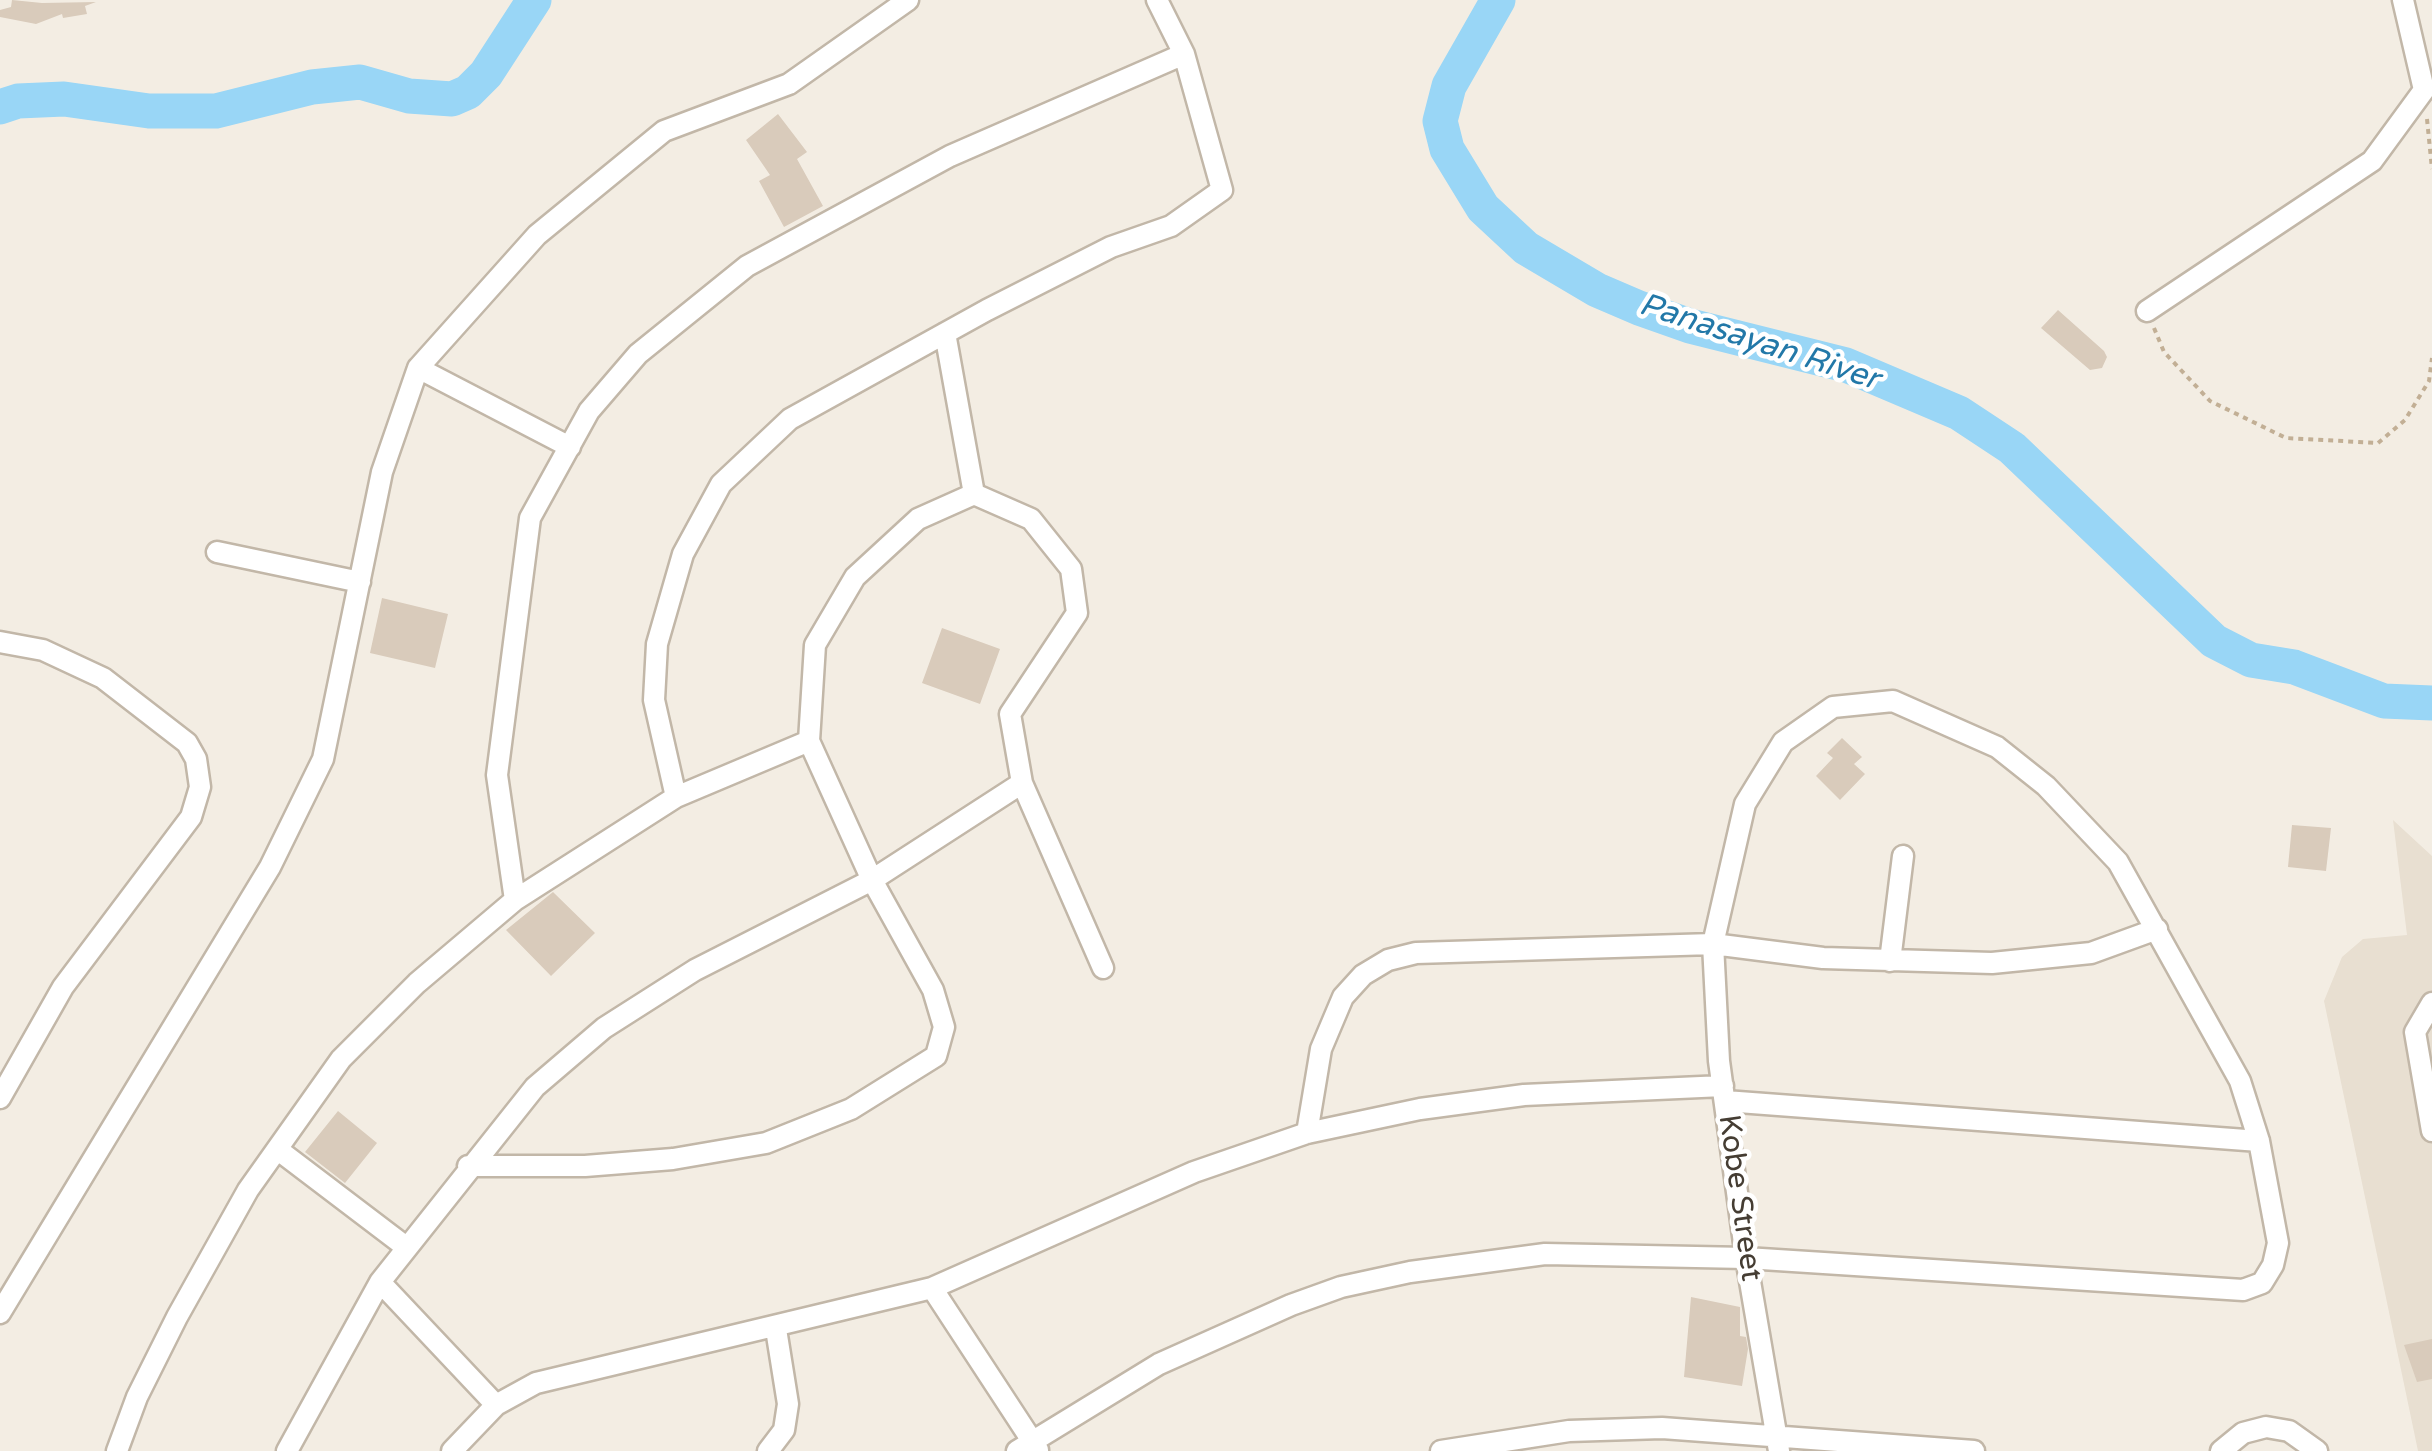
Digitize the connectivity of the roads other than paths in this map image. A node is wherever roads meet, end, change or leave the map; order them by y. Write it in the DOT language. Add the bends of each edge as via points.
graph roads {
  1 [pos="908,0"];
  2 [pos="1157,0"];
  3 [pos="2403,0"];
  4 [pos="1184,54"];
  5 [pos="2148,312"];
  6 [pos="945,333"];
  7 [pos="418,368"];
  8 [pos="570,447"];
  9 [pos="974,494"];
  10 [pos="218,552"];
  11 [pos="360,582"];
  12 [pos="0,642"];
  13 [pos="809,741"];
  14 [pos="1022,783"];
  15 [pos="676,797"];
  16 [pos="1903,856"];
  17 [pos="872,880"];
  18 [pos="515,900"];
  19 [pos="2156,929"];
  20 [pos="1714,944"];
  21 [pos="1890,961"];
  22 [pos="1103,968"];
  23 [pos="2432,1003"];
  24 [pos="1724,1094"];
  25 [pos="0,1098"];
  26 [pos="2432,1131"];
  27 [pos="1307,1133"];
  28 [pos="2259,1141"];
  29 [pos="278,1149"];
  30 [pos="468,1166"];
  31 [pos="406,1248"];
  32 [pos="1746,1258"];
  33 [pos="380,1282"];
  34 [pos="932,1288"];
  35 [pos="0,1312"];
  36 [pos="776,1328"];
  37 [pos="496,1405"];
  38 [pos="1787,1444"];
  39 [pos="1029,1447"];
  40 [pos="118,1451"];
  41 [pos="287,1451"];
  42 [pos="452,1451"];
  43 [pos="768,1451"];
  44 [pos="1441,1451"];
  45 [pos="1974,1451"];
  46 [pos="2221,1451"];
  47 [pos="2317,1451"];
  1 -- 7 [label="street" via="789,84 664,130 538,235"];
  2 -- 4 [label="street"];
  3 -- 5 [label="street" via="2424,90 2372,161"];
  4 -- 6 [label="street" via="1222,190 1170,226 1111,247"];
  4 -- 8 [label="street" via="950,156 747,266 638,354 589,410"];
  6 -- 9 [label="street"];
  6 -- 15 [label="street" via="790,419 721,484 683,554 658,644 654,700"];
  7 -- 8 [label="street"];
  7 -- 11 [label="street" via="382,472"];
  8 -- 18 [label="street" via="530,518 496,775"];
  9 -- 13 [label="street" via="918,518 855,577 815,645"];
  9 -- 14 [label="street" via="1030,519 1071,569 1077,613 1010,714"];
  10 -- 11 [label="street"];
  11 -- 35 [label="street" via="323,758 270,867"];
  12 -- 25 [label="street" via="44,650 103,678 186,743 200,786 191,816 63,986"];
  13 -- 15 [label="street"];
  13 -- 17 [label="street"];
  14 -- 17 [label="street"];
  14 -- 22 [label="street"];
  15 -- 18 [label="street"];
  16 -- 21 [label="street"];
  17 -- 30 [label="street" via="695,970 604,1028 535,1087"];
  17 -- 30 [label="street" via="933,990 944,1027 936,1056 851,1109 766,1142 673,1159"];
  18 -- 29 [label="street" via="341,1059"];
  19 -- 20 [label="street, Kobe Street" via="2118,862 2046,786 1996,747 1893,701 1833,707 1783,742 1745,804"];
  19 -- 21 [label="street" via="2092,953 2038,960"];
  19 -- 28 [label="street, Kobe Street" via="2240,1081"];
  20 -- 21 [label="street"];
  20 -- 24 [label="street, Kobe Street"];
  20 -- 27 [label="street" via="1449,951 1388,960 1342,997 1321,1049"];
  23 -- 26 [label="street" via="2415,1032"];
  24 -- 27 [label="street" via="1524,1095"];
  24 -- 28 [label="street"];
  24 -- 32 [label="street, Kobe Street"];
  27 -- 34 [label="street" via="1194,1172"];
  28 -- 32 [label="street, Kobe Street" via="2278,1243 2262,1282 2244,1290"];
  29 -- 31 [label="street"];
  29 -- 40 [label="street" via="177,1317"];
  30 -- 31 [label="street"];
  31 -- 33 [label="street"];
  32 -- 38 [label="street, Kobe Street"];
  32 -- 39 [label="street, Kobe Street" via="1546,1254 1341,1287 1159,1364"];
  33 -- 37 [label="street"];
  33 -- 41 [label="street"];
  34 -- 36 [label="street"];
  34 -- 39 [label="street"];
  36 -- 37 [label="street" via="593,1366 536,1383"];
  36 -- 43 [label="street" via="788,1404 784,1430"];
  37 -- 42 [label="street"];
  38 -- 44 [label="street" via="1662,1428 1569,1431"];
  38 -- 45 [label="street"];
  46 -- 47 [label="street" via="2243,1433 2266,1427 2289,1431"];
}
